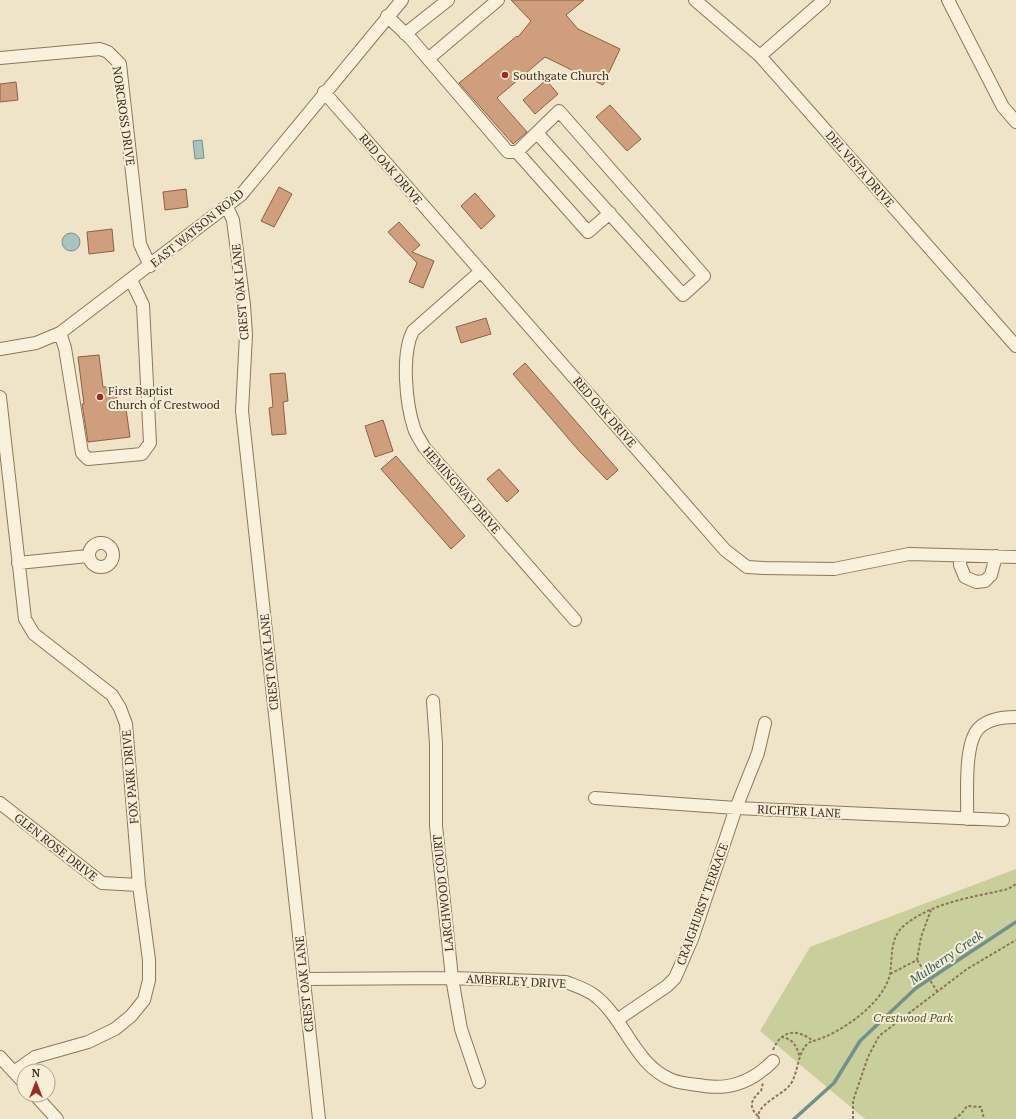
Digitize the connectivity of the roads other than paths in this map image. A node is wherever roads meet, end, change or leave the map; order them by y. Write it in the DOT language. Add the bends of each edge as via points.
graph roads {
  1 [pos="402,0"];
  2 [pos="448,0"];
  3 [pos="498,0"];
  4 [pos="695,0"];
  5 [pos="824,0"];
  6 [pos="948,0"];
  7 [pos="387,16"];
  8 [pos="405,34"];
  9 [pos="760,56"];
  10 [pos="0,58"];
  11 [pos="428,59"];
  12 [pos="324,92"];
  13 [pos="1016,122"];
  14 [pos="537,133"];
  15 [pos="517,152"];
  16 [pos="227,207"];
  17 [pos="610,213"];
  18 [pos="150,266"];
  19 [pos="481,271"];
  20 [pos="131,280"];
  21 [pos="60,333"];
  22 [pos="1016,346"];
  23 [pos="0,349"];
  24 [pos="0,397"];
  25 [pos="88,556"];
  26 [pos="960,556"];
  27 [pos="996,556"];
  28 [pos="1016,557"];
  29 [pos="18,563"];
  30 [pos="576,620"];
  31 [pos="434,701"];
  32 [pos="1016,717"];
  33 [pos="765,723"];
  34 [pos="595,798"];
  35 [pos="0,803"];
  36 [pos="736,808"];
  37 [pos="967,819"];
  38 [pos="1003,820"];
  39 [pos="139,885"];
  40 [pos="452,978"];
  41 [pos="304,979"];
  42 [pos="617,1020"];
  43 [pos="0,1056"];
  44 [pos="773,1061"];
  45 [pos="14,1072"];
  46 [pos="479,1082"];
  47 [pos="42,1103"];
  48 [pos="56,1119"];
  49 [pos="319,1119"];
  1 -- 7 [label="street, EAST WATSON ROAD"];
  2 -- 8 [label="street"];
  3 -- 11 [label="street"];
  4 -- 9 [label="street, DEL VISTA DRIVE"];
  5 -- 9 [label="street"];
  6 -- 13 [label="street" via="1003,107"];
  7 -- 8 [label="street"];
  7 -- 12 [label="street, EAST WATSON ROAD"];
  8 -- 11 [label="street"];
  9 -- 22 [label="street, DEL VISTA DRIVE"];
  10 -- 18 [label="street, NORCROSS DRIVE" via="100,49 108,52 120,64 140,244"];
  11 -- 15 [label="street" via="508,152"];
  12 -- 16 [label="street, EAST WATSON ROAD" via="241,195"];
  12 -- 19 [label="street, RED OAK DRIVE"];
  14 -- 15 [label="street"];
  14 -- 17 [label="street"];
  14 -- 17 [label="street" via="559,111 704,276 683,295"];
  15 -- 17 [label="street" via="588,232"];
  16 -- 18 [label="street, EAST WATSON ROAD"];
  16 -- 41 [label="street, CREST OAK LANE" via="233,220 244,305 246,335 242,411"];
  18 -- 20 [label="street, EAST WATSON ROAD"];
  19 -- 26 [label="street, RED OAK DRIVE" via="725,550 747,567 834,569 909,554"];
  19 -- 30 [label="street, HEMINGWAY DRIVE" via="412,331 408,340 406,376 414,430 424,447"];
  20 -- 21 [label="street, EAST WATSON ROAD"];
  20 -- 21 [label="street" via="143,305 150,443 142,454 88,459 82,453 65,348"];
  21 -- 23 [label="street, EAST WATSON ROAD" via="36,343"];
  24 -- 29 [label="street, FOX PARK DRIVE"];
  25 -- 29 [label="street"];
  26 -- 27 [label="street, RED OAK DRIVE"];
  26 -- 27 [label="street" via="960,565 965,577 976,582 985,581 991,576"];
  27 -- 28 [label="street, RED OAK DRIVE"];
  29 -- 39 [label="street, FOX PARK DRIVE" via="28,627 112,695 120,708 126,724"];
  31 -- 40 [label="street, LARCHWOOD COURT" via="436,826"];
  32 -- 37 [label="street" via="997,718 978,729 972,742 969,760"];
  33 -- 36 [label="street, CRAIGHURST TERRACE" via="758,753"];
  34 -- 36 [label="street, RICHTER LANE"];
  35 -- 39 [label="street, GLEN ROSE DRIVE" via="102,883"];
  36 -- 37 [label="street, RICHTER LANE"];
  36 -- 42 [label="street, CRAIGHURST TERRACE" via="692,939 675,978 664,989"];
  37 -- 38 [label="street, RICHTER LANE"];
  39 -- 45 [label="street, FOX PARK DRIVE" via="149,960 149,980 144,1000 131,1016 115,1029 88,1042 35,1056"];
  40 -- 41 [label="street, AMBERLEY DRIVE"];
  40 -- 42 [label="street, AMBERLEY DRIVE" via="566,982 582,987 595,996"];
  40 -- 46 [label="street, LARCHWOOD COURT" via="461,1028"];
  41 -- 49 [label="street, CREST OAK LANE"];
  42 -- 44 [label="street, AMBERLEY DRIVE" via="642,1057 672,1080 717,1088 747,1082"];
  43 -- 45 [label="street"];
  47 -- 48 [label="street"];
}
